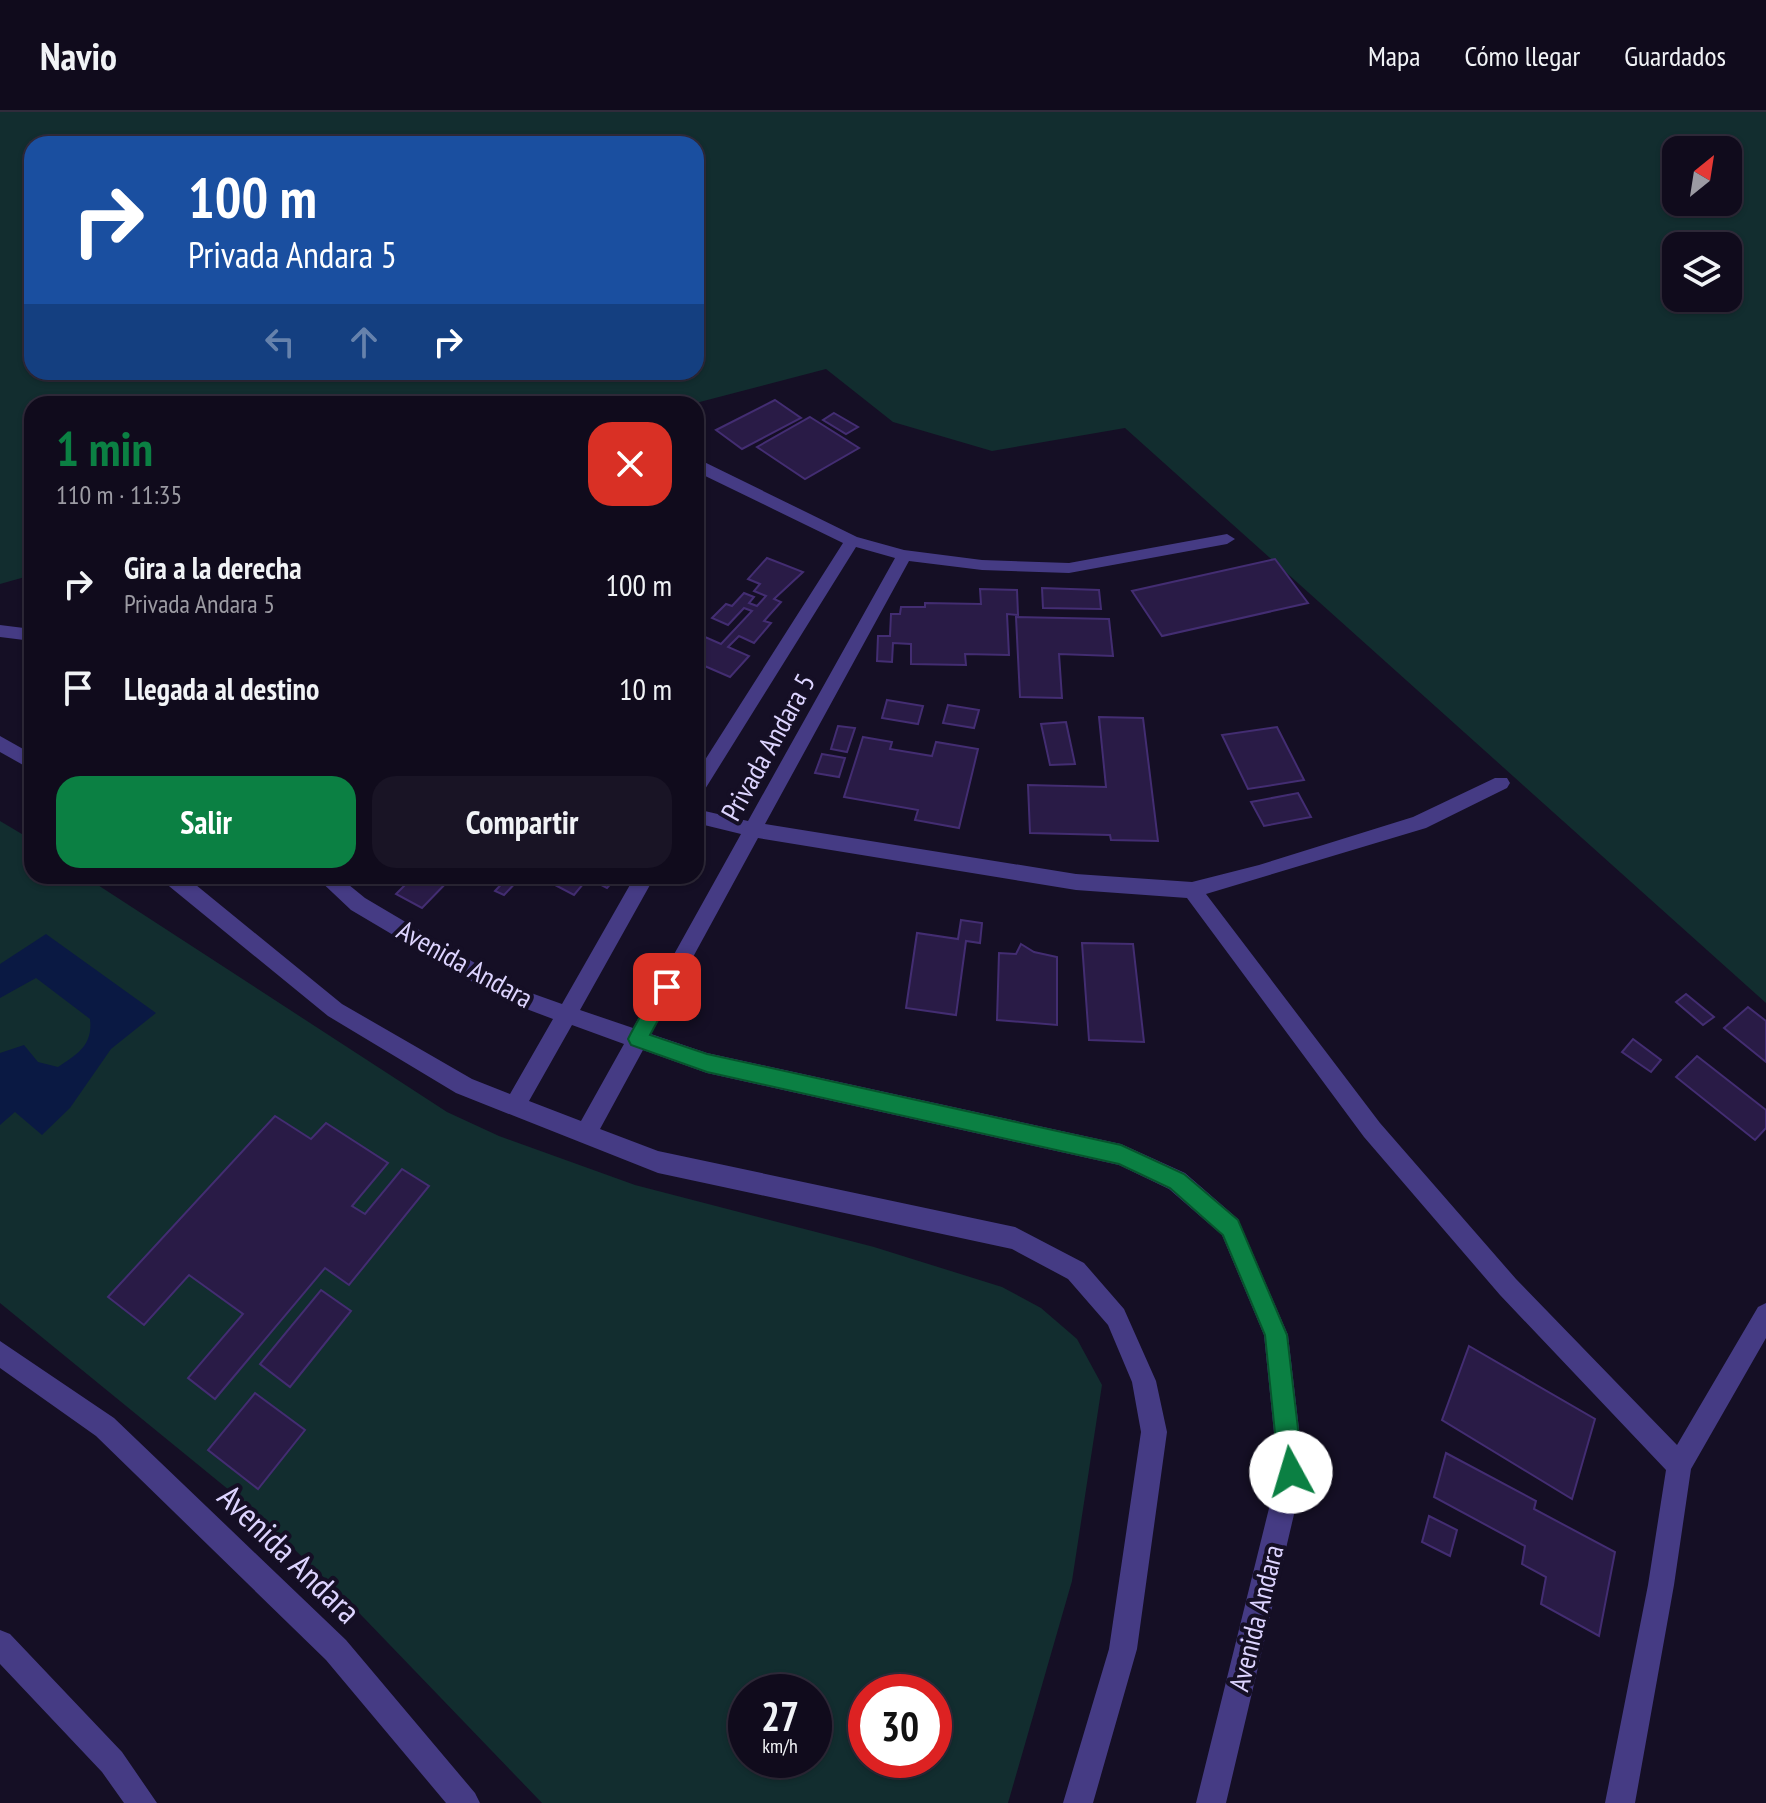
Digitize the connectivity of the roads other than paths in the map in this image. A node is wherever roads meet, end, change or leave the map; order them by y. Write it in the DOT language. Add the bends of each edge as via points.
graph roads {
  1 [pos="704,470"];
  2 [pos="1227,539"];
  3 [pos="852,541"];
  4 [pos="904,555"];
  5 [pos="0,631"];
  6 [pos="24,634"];
  7 [pos="0,743"];
  8 [pos="24,758"];
  9 [pos="704,776"];
  10 [pos="1501,783"];
  11 [pos="704,818"];
  12 [pos="755,830"];
  13 [pos="181,884"];
  14 [pos="334,884"];
  15 [pos="640,884"];
  16 [pos="1192,890"];
  17 [pos="565,1014"];
  18 [pos="638,1039"];
  19 [pos="515,1106"];
  20 [pos="586,1133"];
  21 [pos="1766,1315"];
  22 [pos="0,1353"];
  23 [pos="1679,1466"];
  24 [pos="0,1644"];
  25 [pos="1214,1802"];
  26 [pos="142,1803"];
  27 [pos="465,1803"];
  28 [pos="1078,1803"];
  29 [pos="1620,1803"];
  1 -- 3 [label="street"];
  2 -- 4 [label="street" via="1069,568"];
  3 -- 4 [label="street"];
  3 -- 9 [label="street, Privada Andara 5"];
  4 -- 12 [label="street, Privada Andara 5"];
  5 -- 6 [label="street"];
  7 -- 8 [label="street"];
  10 -- 16 [label="street" via="1419,823"];
  11 -- 12 [label="street"];
  12 -- 16 [label="street" via="1076,882"];
  12 -- 18 [label="street, Privada Andara 5"];
  13 -- 19 [label="street" via="335,1010 464,1086"];
  14 -- 17 [label="street, Avenida Andara" via="358,904 510,994"];
  15 -- 17 [label="street"];
  16 -- 23 [label="street" via="1372,1130 1508,1287"];
  17 -- 18 [label="street, Avenida Andara"];
  17 -- 19 [label="street"];
  18 -- 20 [label="street, Privada Andara 5"];
  18 -- 25 [label="street, Avenida Andara" via="707,1063 1121,1155 1177,1181 1230,1227 1276,1335 1291,1472"];
  19 -- 20 [label="street"];
  20 -- 28 [label="street" via="658,1162 1015,1238 1076,1271 1116,1317 1144,1381 1154,1432 1123,1649"];
  21 -- 23 [label="street"];
  22 -- 27 [label="street, Avenida Andara" via="105,1427 336,1650"];
  23 -- 29 [label="street"];
  24 -- 26 [label="street" via="112,1762"];
}
